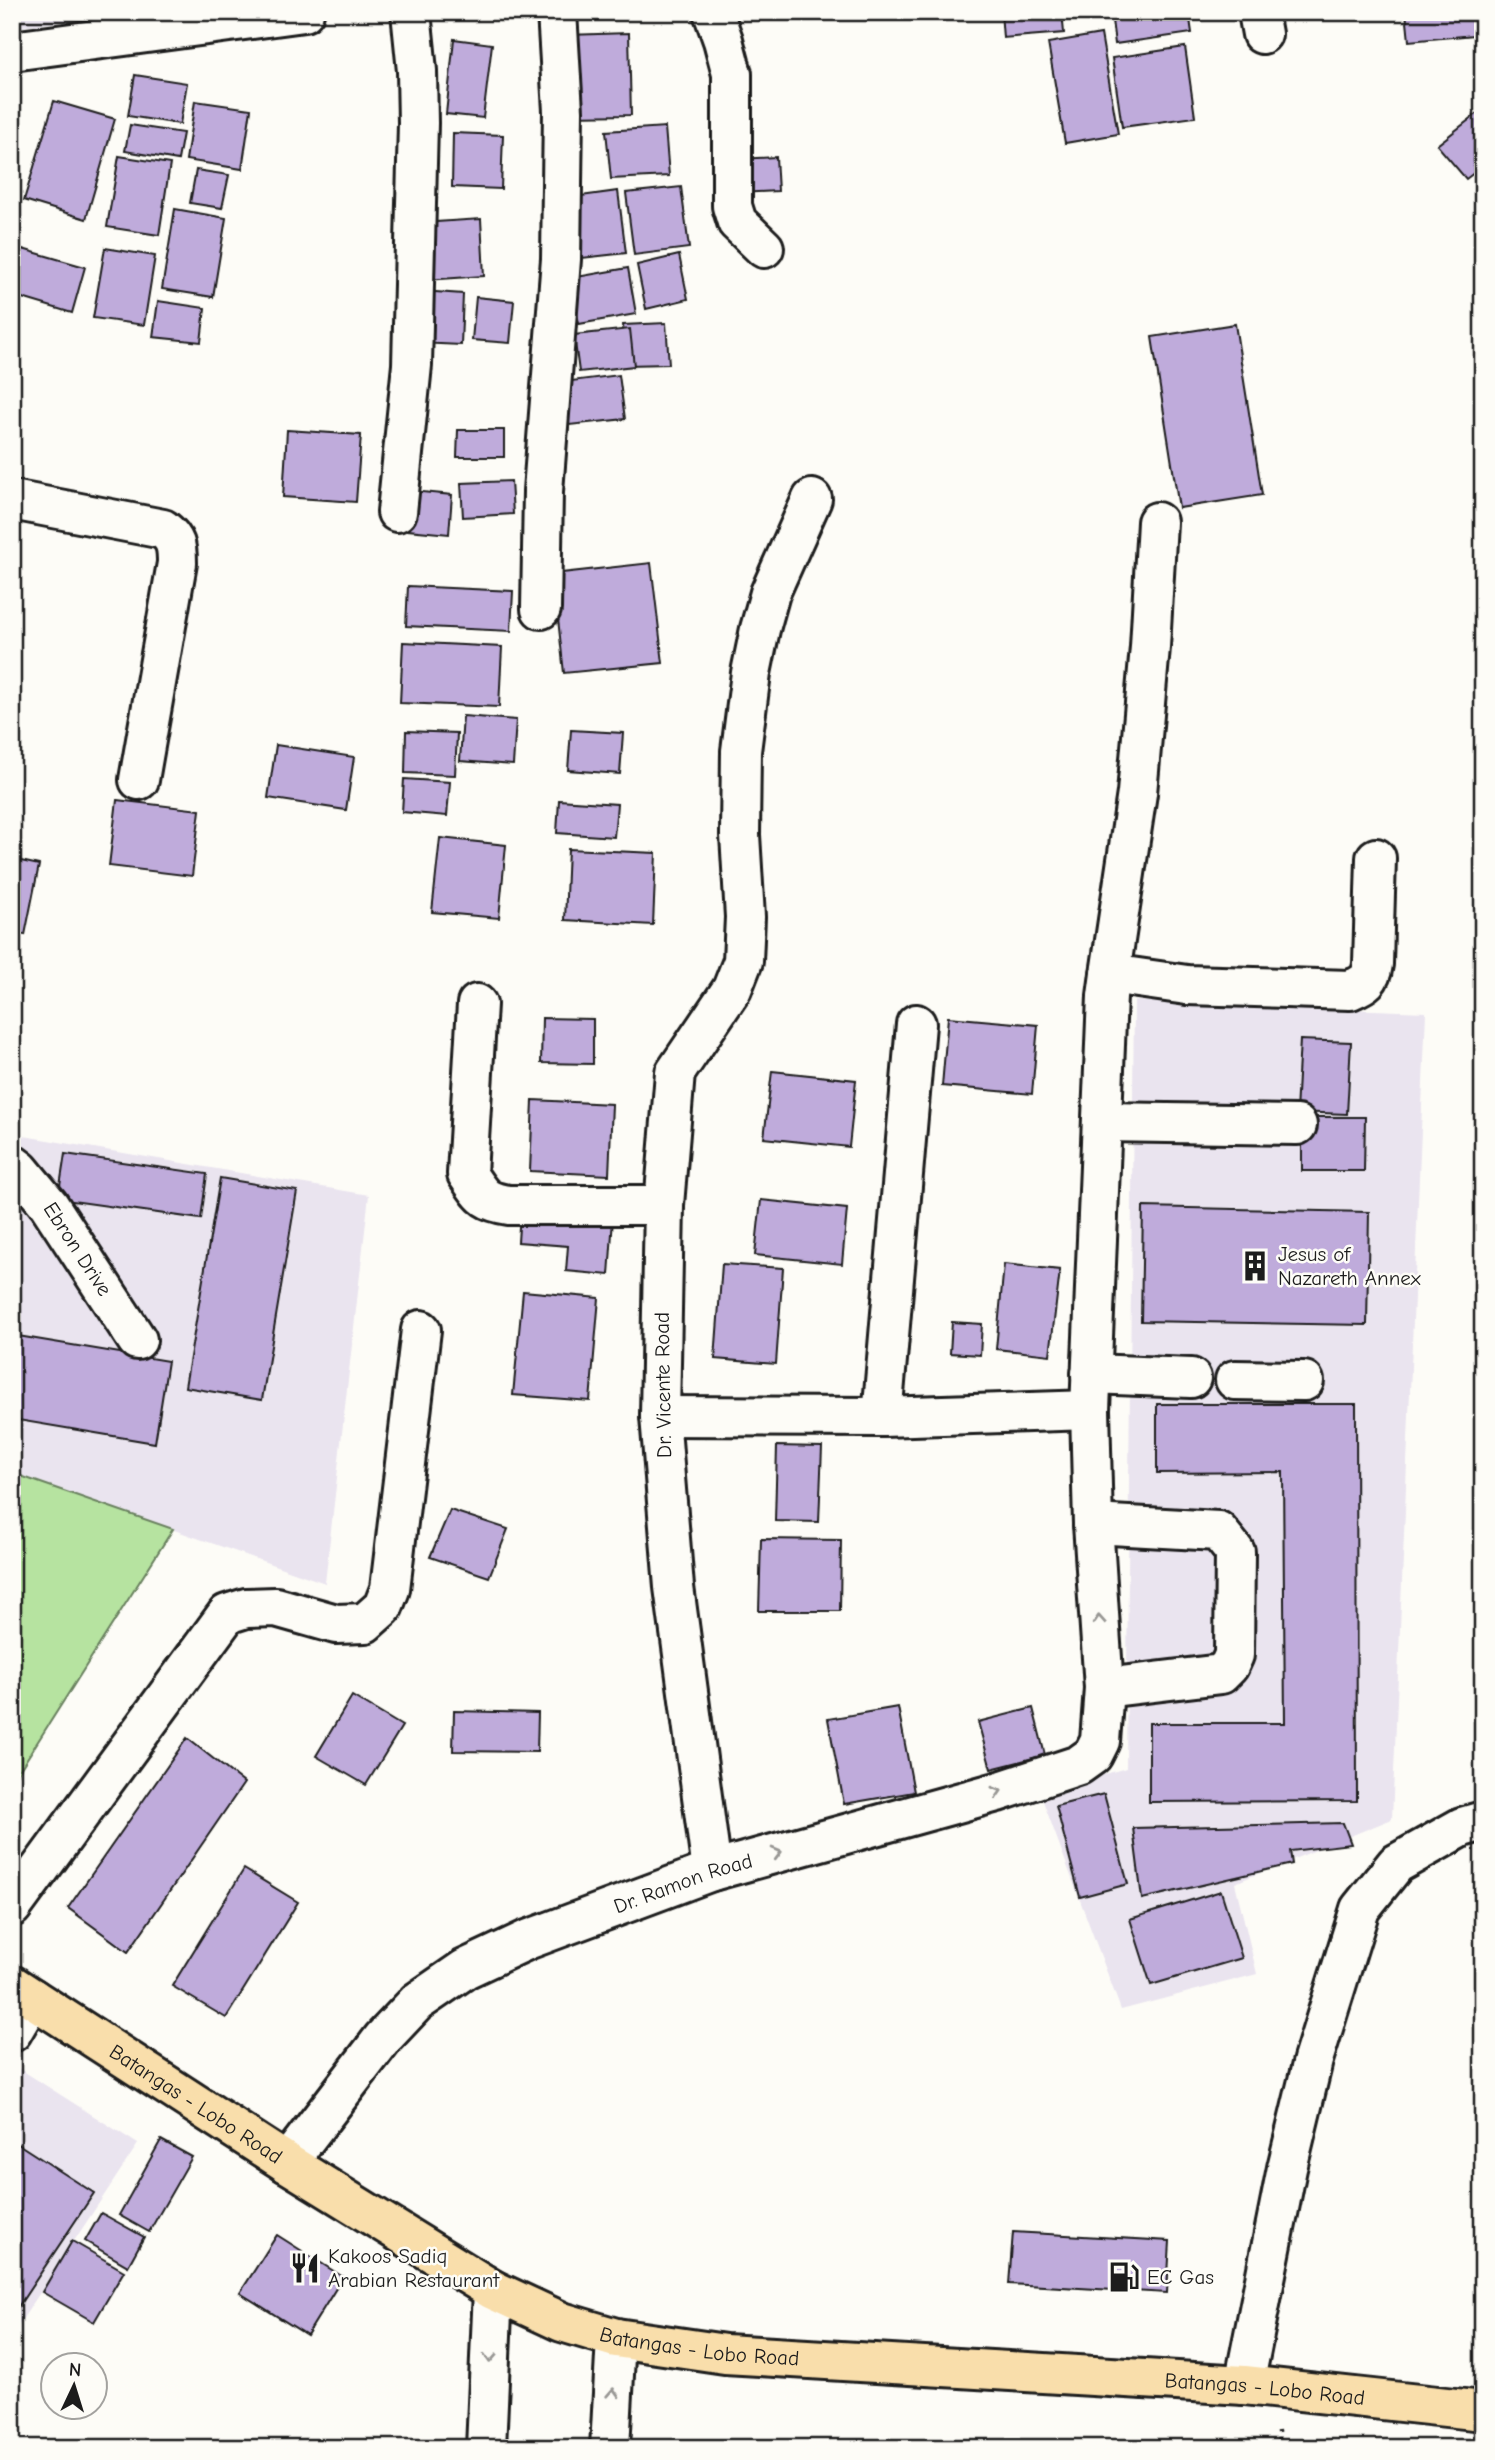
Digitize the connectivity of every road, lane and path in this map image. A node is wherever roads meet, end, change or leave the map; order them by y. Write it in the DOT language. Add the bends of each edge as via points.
graph roads {
  1 [pos="304,12"];
  2 [pos="411,12"];
  3 [pos="557,12"];
  4 [pos="713,12"];
  5 [pos="12,51"];
  6 [pos="764,248"];
  7 [pos="812,499"];
  8 [pos="12,500"];
  9 [pos="397,512"];
  10 [pos="1157,522"];
  11 [pos="541,609"];
  12 [pos="139,780"];
  13 [pos="1376,858"];
  14 [pos="1110,974"];
  15 [pos="477,1004"];
  16 [pos="916,1024"];
  17 [pos="1103,1122"];
  18 [pos="1297,1125"];
  19 [pos="12,1164"];
  20 [pos="664,1205"];
  21 [pos="421,1329"];
  22 [pos="137,1340"];
  23 [pos="1191,1378"];
  24 [pos="1235,1380"];
  25 [pos="1304,1381"];
  26 [pos="1090,1392"];
  27 [pos="660,1416"];
  28 [pos="883,1417"];
  29 [pos="1093,1524"];
  30 [pos="1104,1688"];
  31 [pos="1483,1821"];
  32 [pos="712,1871"];
  33 [pos="12,1907"];
  34 [pos="22,1991"];
  35 [pos="12,2032"];
  36 [pos="287,2163"];
  37 [pos="493,2290"];
  38 [pos="616,2338"];
  39 [pos="1244,2385"];
  40 [pos="1483,2410"];
  41 [pos="486,2448"];
  42 [pos="610,2448"];
  1 -- 5 [label="street"];
  2 -- 9 [label="street" via="418,123 412,365"];
  3 -- 11 [label="street" via="563,111 562,245 544,477"];
  4 -- 6 [label="street" via="732,74 732,206 737,222"];
  7 -- 20 [label="street, Dr. Vicente Road" via="770,593 751,673 741,751 743,961 732,989 675,1073"];
  8 -- 12 [label="street" via="163,530 174,538 177,563"];
  10 -- 14 [label="street, Dr. Ramon Road" via="1137,793"];
  13 -- 14 [label="street" via="1373,964 1365,984 1350,990 1187,985"];
  14 -- 17 [label="street, Dr. Ramon Road"];
  15 -- 20 [label="street" via="467,1174 479,1191 491,1202 509,1205"];
  16 -- 28 [label="street"];
  17 -- 18 [label="street"];
  17 -- 26 [label="street, Dr. Ramon Road"];
  19 -- 22 [label="street, Ebron Drive" via="50,1205"];
  20 -- 27 [label="street, Dr. Vicente Road"];
  21 -- 33 [label="street" via="390,1589 383,1606 365,1623 336,1624 276,1607 227,1614"];
  23 -- 26 [label="street"];
  24 -- 25 [label="street"];
  26 -- 28 [label="street"];
  26 -- 29 [label="street, Dr. Ramon Road"];
  27 -- 28 [label="street"];
  27 -- 32 [label="street, Dr. Vicente Road" via="674,1587"];
  30 -- 29 [label="street, Dr. Ramon Road, one-way"];
  29 -- 30 [label="street" via="1218,1531 1235,1552 1234,1655 1230,1666 1221,1674"];
  32 -- 30 [label="street, Dr. Ramon Road, one-way" via="1079,1765 1093,1755 1100,1741"];
  31 -- 39 [label="street" via="1462,1827 1396,1864 1360,1909 1313,2060 1290,2154"];
  32 -- 36 [label="street, Dr. Ramon Road" via="527,1940 466,1969 417,2002 383,2038"];
  34 -- 35 [label="street"];
  34 -- 36 [label="main road, Batangas - Lobo Road"];
  36 -- 37 [label="main road, Batangas - Lobo Road"];
  37 -- 38 [label="main road, Batangas - Lobo Road" via="562,2322"];
  37 -- 41 [label="street, one-way"];
  38 -- 39 [label="main road, Batangas - Lobo Road" via="725,2354"];
  42 -- 38 [label="street, one-way"];
  39 -- 40 [label="main road, Batangas - Lobo Road"];
}
